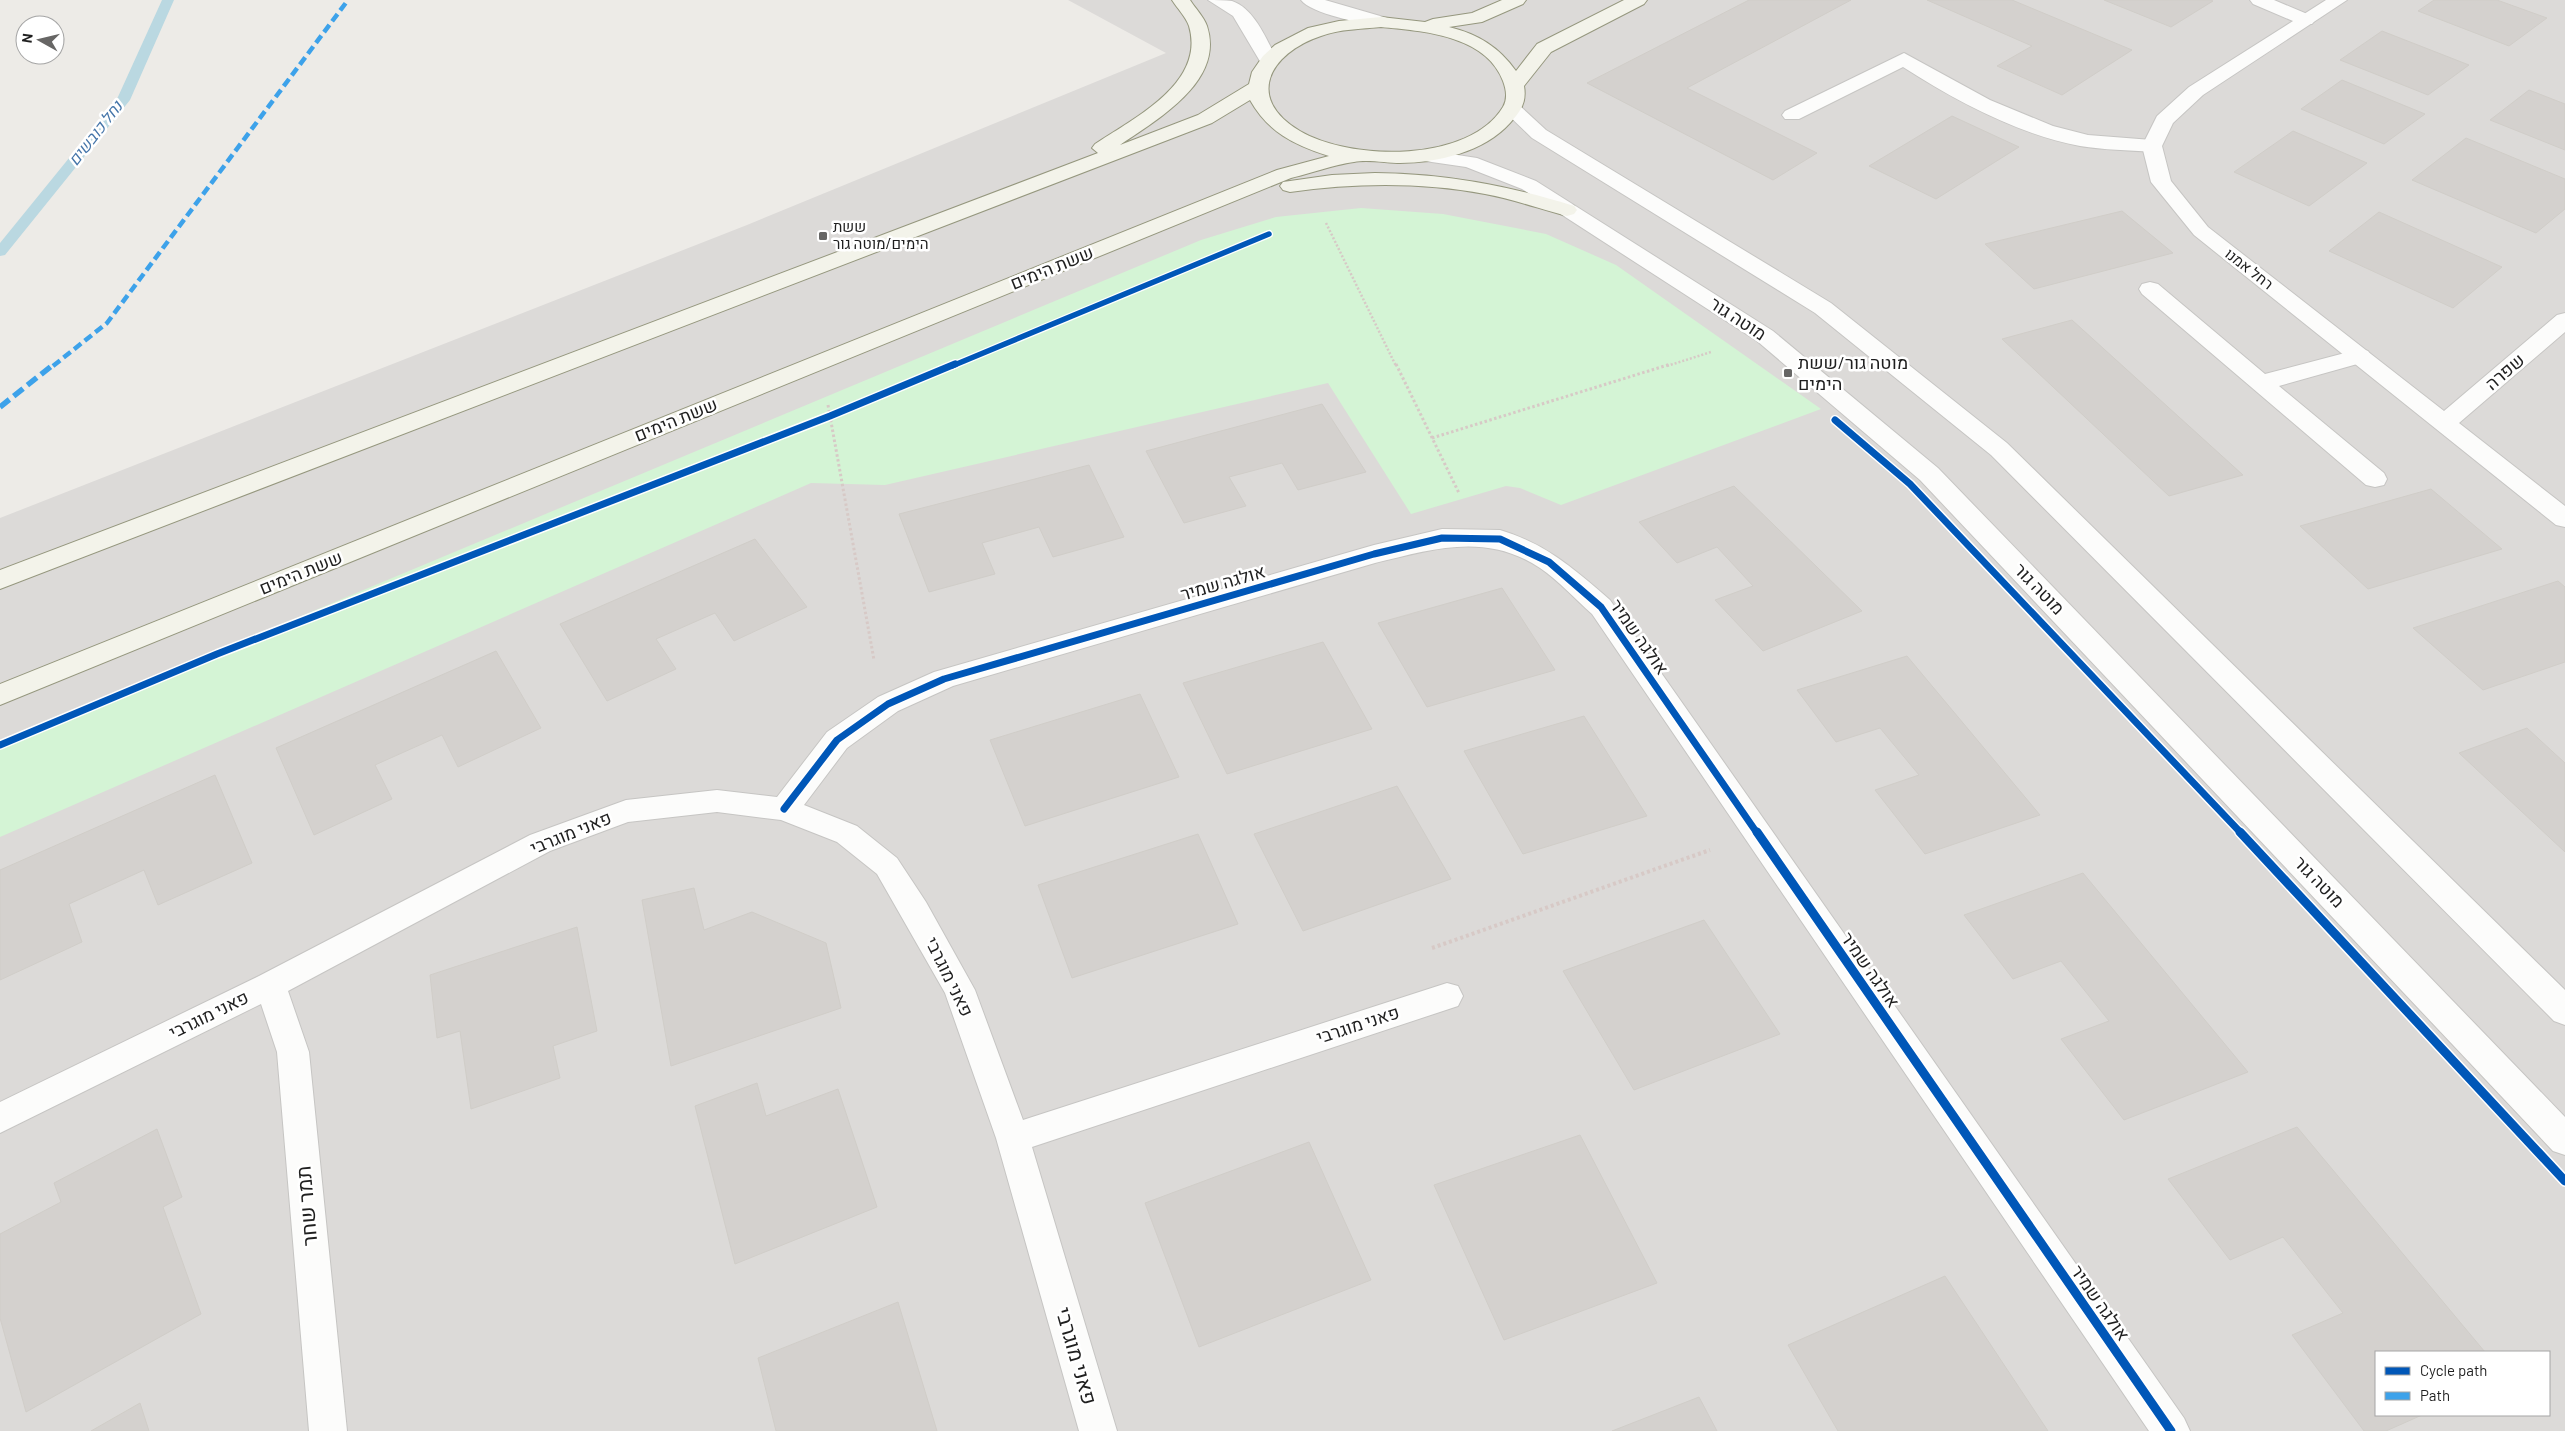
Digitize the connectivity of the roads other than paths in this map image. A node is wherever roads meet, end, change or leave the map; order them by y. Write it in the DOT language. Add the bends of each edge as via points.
graph roads {
  1 [pos="1181,0"];
  2 [pos="1217,0"];
  3 [pos="1310,0"];
  4 [pos="1517,0"];
  5 [pos="1638,0"];
  6 [pos="2259,0"];
  7 [pos="2338,0"];
  8 [pos="2306,20"];
  9 [pos="1381,22"];
  10 [pos="1420,25"];
  11 [pos="1268,60"];
  12 [pos="1256,88"];
  13 [pos="1514,97"];
  14 [pos="1792,115"];
  15 [pos="2152,146"];
  16 [pos="1356,156"];
  17 [pos="1425,156"];
  18 [pos="1071,171"];
  19 [pos="1231,195"];
  20 [pos="1567,210"];
  21 [pos="2150,289"];
  22 [pos="2565,320"];
  23 [pos="2360,356"];
  24 [pos="2261,383"];
  25 [pos="2445,424"];
  26 [pos="2375,479"];
  27 [pos="2565,519"];
  28 [pos="0,580"];
  29 [pos="0,695"];
  30 [pos="784,809"];
  31 [pos="270,986"];
  32 [pos="1447,996"];
  33 [pos="2565,1011"];
  34 [pos="0,1118"];
  35 [pos="1013,1138"];
  36 [pos="2565,1140"];
  37 [pos="328,1431"];
  38 [pos="1098,1431"];
  39 [pos="2171,1431"];
  1 -- 18 [label="main road" via="1193,13 1202,35 1200,60 1182,91"];
  2 -- 11 [label="street" via="1239,12"];
  3 -- 9 [label="street"];
  4 -- 10 [label="main road" via="1476,18"];
  5 -- 13 [label="main road" via="1544,48"];
  6 -- 8 [label="street"];
  7 -- 8 [label="street"];
  8 -- 15 [label="street" via="2196,91 2164,120"];
  9 -- 10 [label="main road"];
  9 -- 11 [label="main road" via="1314,32 1287,44"];
  10 -- 13 [label="main road" via="1455,34 1484,48 1505,65"];
  11 -- 12 [label="main road" via="1259,73"];
  12 -- 16 [label="main road" via="1263,110 1284,130 1316,146"];
  12 -- 18 [label="main road" via="1205,119"];
  13 -- 17 [label="main road" via="1495,129 1465,146"];
  13 -- 33 [label="street" via="1539,134 1824,308 1999,449"];
  14 -- 15 [label="street" via="1904,59 1984,106 2070,138"];
  15 -- 23 [label="street, רחל אמנו" via="2161,182 2201,231"];
  16 -- 17 [label="main road"];
  16 -- 19 [label="main road, ששת הימים" via="1284,174"];
  17 -- 20 [label="street, מוטה גור" via="1470,162 1529,185"];
  18 -- 28 [label="main road"];
  19 -- 20 [label="main road" via="1307,184 1417,180 1462,184"];
  19 -- 29 [label="main road, ששת הימים"];
  20 -- 36 [label="street, מוטה גור" via="1765,336 1929,474"];
  21 -- 24 [label="street"];
  22 -- 25 [label="street, שפרה"];
  23 -- 24 [label="street"];
  23 -- 25 [label="street, רחל אמנו"];
  24 -- 26 [label="street"];
  25 -- 27 [label="street, רחל אמנו"];
  30 -- 31 [label="street, פאני מוגרבי" via="717,801 626,811 540,843"];
  30 -- 35 [label="street, פאני מוגרבי" via="847,834 887,866 959,990"];
  30 -- 39 [label="street, אולגה שמיר" via="837,740 882,707 944,679 1374,554 1442,538 1500,539 1549,562 1601,606"];
  31 -- 34 [label="street, פאני מוגרבי"];
  31 -- 37 [label="street, תמר שחר" via="293,1052"];
  32 -- 35 [label="street, פאני מוגרבי"];
  35 -- 38 [label="street, פאני מוגרבי"];
}
